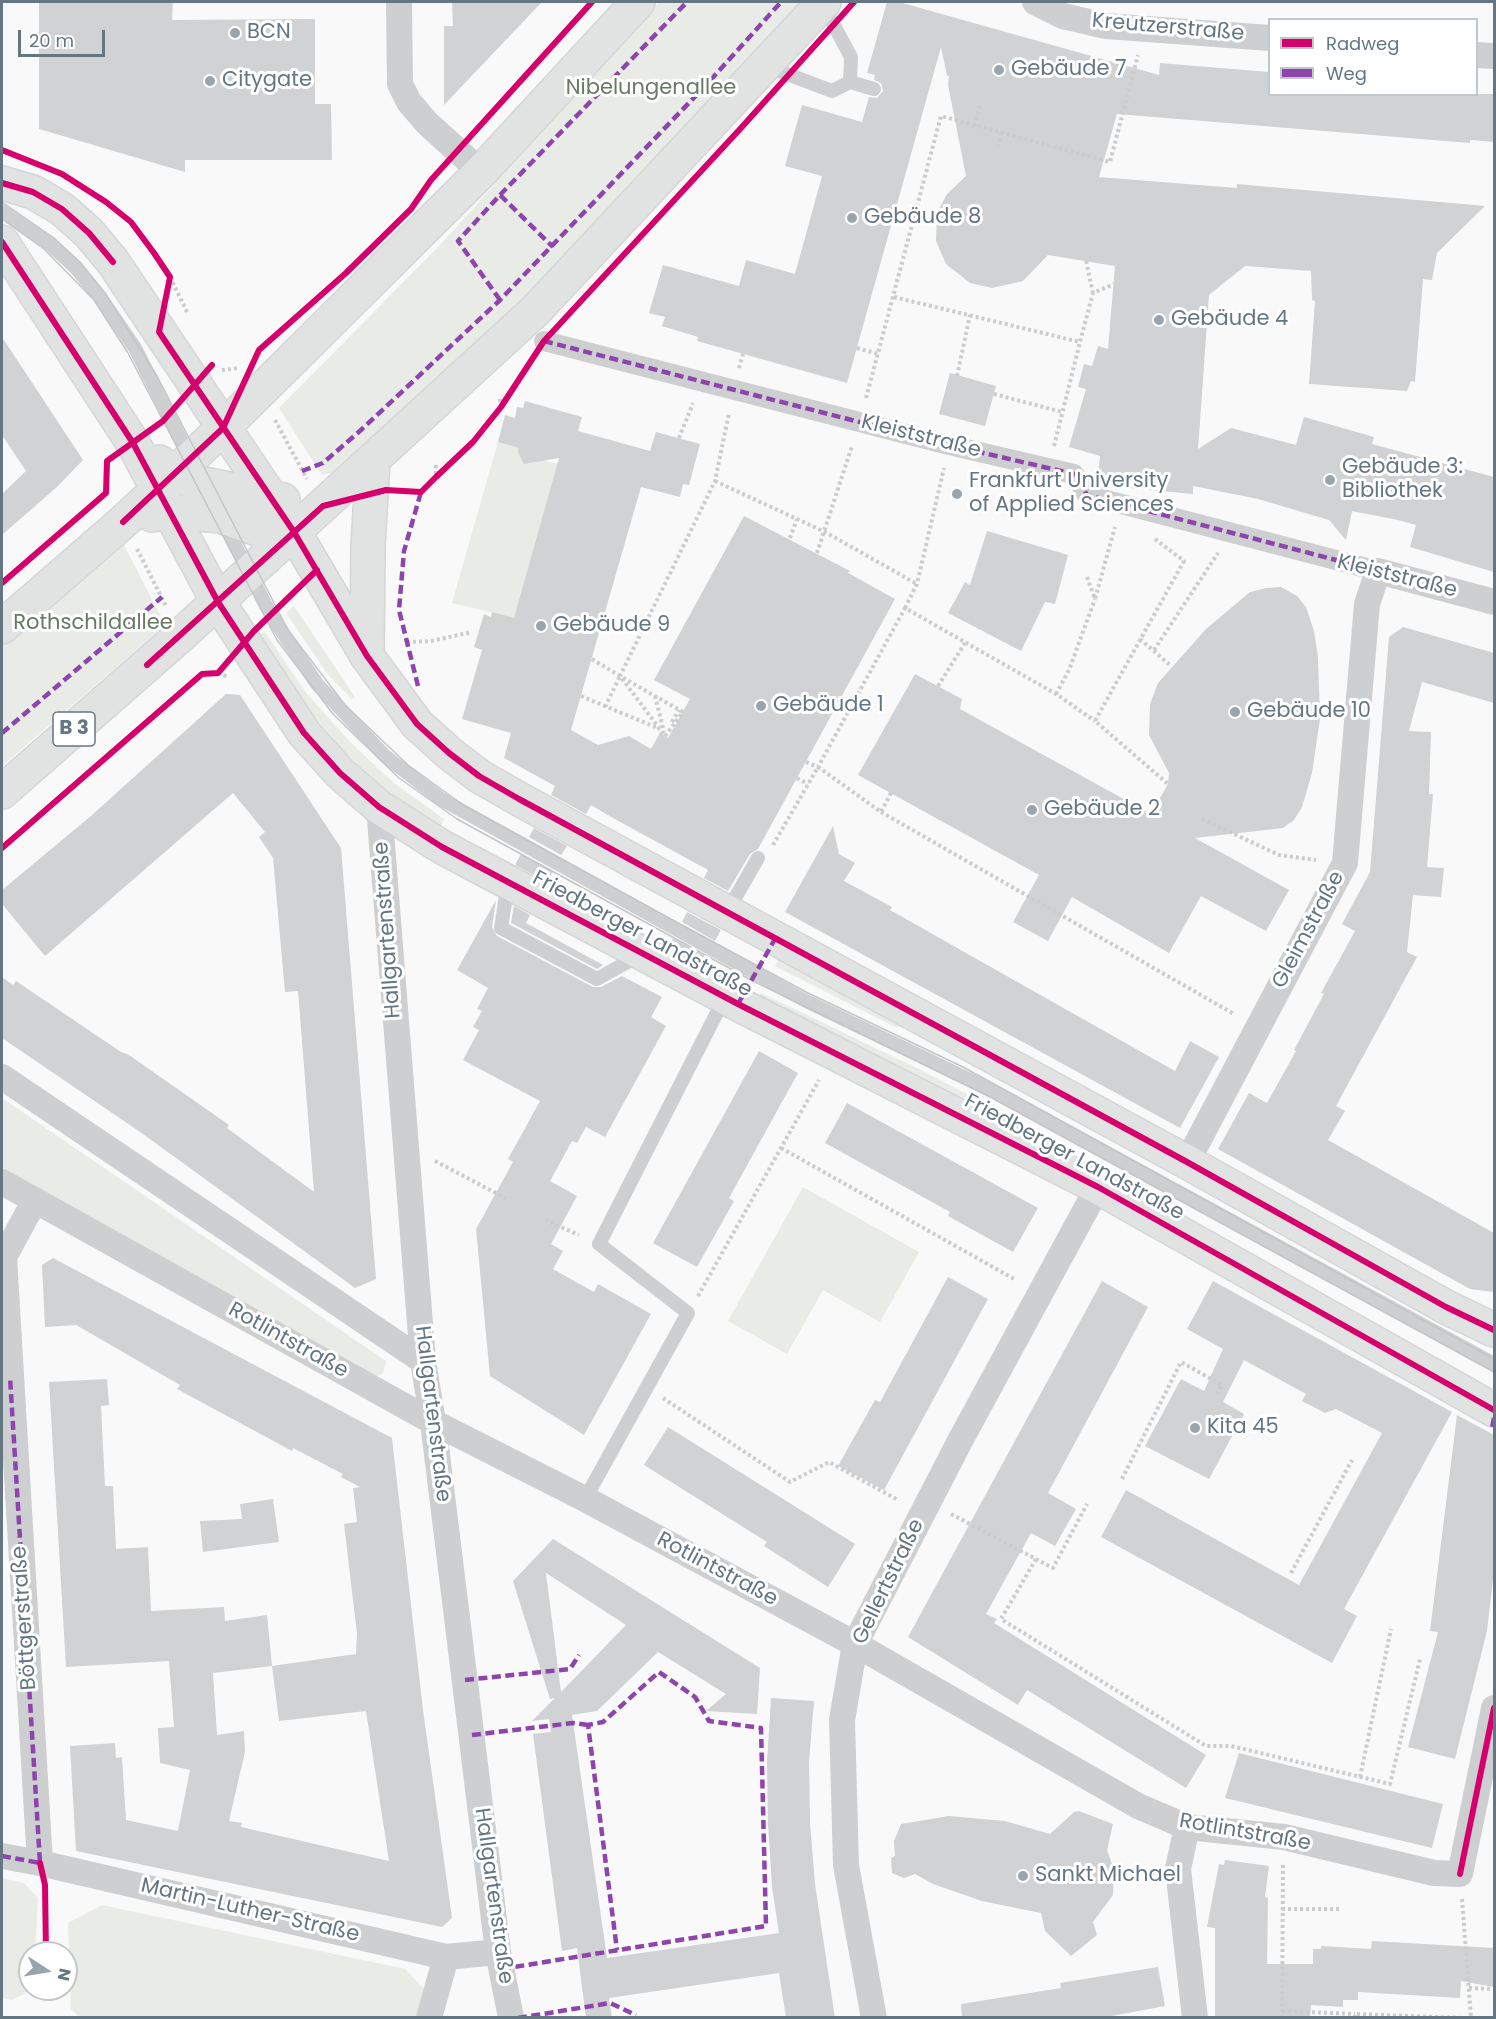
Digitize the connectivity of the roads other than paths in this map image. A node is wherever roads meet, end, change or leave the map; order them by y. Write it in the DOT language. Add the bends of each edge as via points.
graph roads {
  1 [pos="399,2"];
  2 [pos="638,2"];
  3 [pos="823,2"];
  4 [pos="1035,2"];
  5 [pos="1268,38"];
  6 [pos="1478,55"];
  7 [pos="1494,56"];
  8 [pos="765,65"];
  9 [pos="850,82"];
  10 [pos="874,88"];
  11 [pos="481,172"];
  12 [pos="2,183"];
  13 [pos="2,211"];
  14 [pos="2,242"];
  15 [pos="544,341"];
  16 [pos="224,428"];
  17 [pos="373,460"];
  18 [pos="192,492"];
  19 [pos="316,493"];
  20 [pos="271,498"];
  21 [pos="294,532"];
  22 [pos="1378,571"];
  23 [pos="249,574"];
  24 [pos="218,602"];
  25 [pos="1494,602"];
  26 [pos="2,627"];
  27 [pos="367,656"];
  28 [pos="2,792"];
  29 [pos="379,807"];
  30 [pos="763,855"];
  31 [pos="508,883"];
  32 [pos="727,912"];
  33 [pos="644,953"];
  34 [pos="725,997"];
  35 [pos="2,1077"];
  36 [pos="1187,1162"];
  37 [pos="2,1182"];
  38 [pos="1098,1187"];
  39 [pos="35,1200"];
  40 [pos="1494,1330"];
  41 [pos="423,1361"];
  42 [pos="1494,1364"];
  43 [pos="1494,1410"];
  44 [pos="433,1422"];
  45 [pos="585,1499"];
  46 [pos="855,1644"];
  47 [pos="1494,1708"];
  48 [pos="1188,1827"];
  49 [pos="2,1856"];
  50 [pos="40,1863"];
  51 [pos="498,1952"];
  52 [pos="446,1957"];
  53 [pos="429,2018"];
  54 [pos="511,2018"];
  55 [pos="874,2018"];
  56 [pos="1194,2018"];
  1 -- 11 [label="street" via="400,84 404,93 427,123"];
  2 -- 11 [label="main road"];
  3 -- 8 [label="main road"];
  3 -- 9 [label="lane" via="851,57"];
  4 -- 5 [label="street, Kreutzerstraße" via="1063,16 1106,26"];
  6 -- 7 [label="street"];
  8 -- 9 [label="lane" via="832,91"];
  8 -- 17 [label="main road" via="535,311"];
  9 -- 10 [label="lane"];
  11 -- 16 [label="main road"];
  12 -- 16 [label="main road" via="33,192 62,209 89,233 113,262"];
  13 -- 18 [label="lane, Friedberger Landstraße" via="50,244 75,267 135,348"];
  14 -- 18 [label="main road, Friedberger Landstraße" via="133,443"];
  15 -- 22 [label="street, Kleiststraße" via="1074,474 1087,495"];
  16 -- 18 [label="main road"];
  16 -- 20 [label="main road"];
  17 -- 19 [label="main road"];
  17 -- 27 [label="main road"];
  18 -- 20 [label="main road"];
  18 -- 21 [label="main road" via="260,530"];
  18 -- 23 [label="lane, Friedberger Landstraße"];
  18 -- 24 [label="main road, Friedberger Landstraße"];
  18 -- 26 [label="main road"];
  19 -- 20 [label="main road"];
  19 -- 21 [label="main road"];
  20 -- 21 [label="main road"];
  21 -- 23 [label="main road"];
  21 -- 27 [label="main road"];
  22 -- 25 [label="street, Kleiststraße"];
  22 -- 36 [label="street, Gleimstraße" via="1367,604 1345,863"];
  23 -- 24 [label="main road"];
  23 -- 42 [label="lane, Friedberger Landstraße" via="283,636 317,684 385,756 441,799 783,989 995,1092"];
  24 -- 28 [label="main road, B 3"];
  24 -- 29 [label="main road, Friedberger Landstraße" via="304,733 340,773"];
  27 -- 32 [label="main road" via="417,724 479,776"];
  29 -- 31 [label="main road, Friedberger Landstraße"];
  29 -- 41 [label="street, Hallgartenstraße"];
  30 -- 32 [label="lane"];
  31 -- 33 [label="main road, Friedberger Landstraße"];
  31 -- 33 [label="lane" via="501,928 597,979"];
  32 -- 36 [label="main road"];
  33 -- 34 [label="main road, Friedberger Landstraße"];
  34 -- 38 [label="main road, Friedberger Landstraße"];
  34 -- 45 [label="lane" via="599,1244 688,1313"];
  35 -- 41 [label="street"];
  36 -- 40 [label="main road"];
  37 -- 39 [label="street, Rotlintstraße"];
  38 -- 43 [label="main road, Friedberger Landstraße"];
  38 -- 46 [label="street, Gellertstraße"];
  39 -- 44 [label="street, Rotlintstraße"];
  39 -- 50 [label="street, Böttgerstraße" via="4,1257"];
  41 -- 44 [label="street, Hallgartenstraße"];
  44 -- 45 [label="street, Rotlintstraße"];
  44 -- 51 [label="street, Hallgartenstraße"];
  45 -- 46 [label="street, Rotlintstraße"];
  46 -- 48 [label="street, Rotlintstraße" via="1138,1806"];
  46 -- 55 [label="street, Gellertstraße" via="842,1720 846,1865"];
  47 -- 48 [label="street, Rotlintstraße" via="1460,1874 1434,1873 1284,1837"];
  48 -- 56 [label="street" via="1178,1869"];
  49 -- 50 [label="street, Martin-Luther-Straße"];
  50 -- 52 [label="street, Martin-Luther-Straße"];
  51 -- 52 [label="street, Martin-Luther-Straße"];
  51 -- 54 [label="street, Hallgartenstraße"];
  52 -- 53 [label="street"];
}
